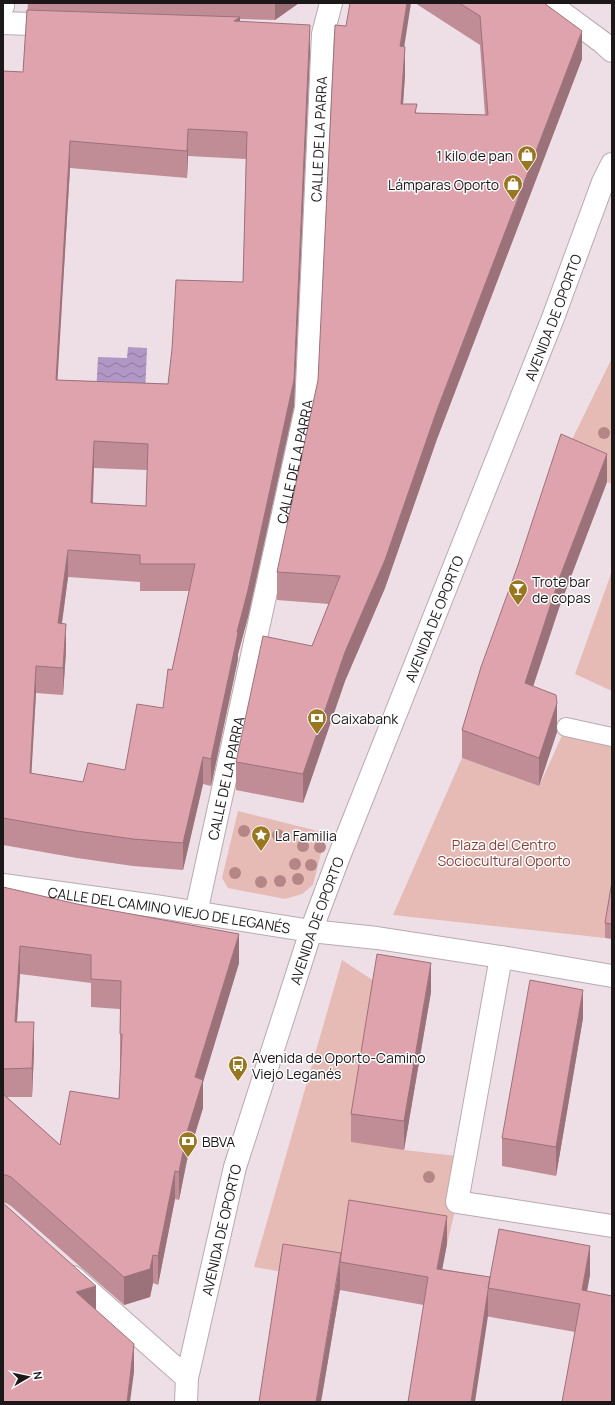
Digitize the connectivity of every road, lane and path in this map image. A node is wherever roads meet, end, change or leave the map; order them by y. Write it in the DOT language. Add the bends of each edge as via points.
graph roads {
  1 [pos="331,3"];
  2 [pos="549,3"];
  3 [pos="3,23"];
  4 [pos="73,26"];
  5 [pos="300,34"];
  6 [pos="323,34"];
  7 [pos="612,51"];
  8 [pos="612,164"];
  9 [pos="566,727"];
  10 [pos="612,736"];
  11 [pos="3,885"];
  12 [pos="196,913"];
  13 [pos="311,931"];
  14 [pos="501,957"];
  15 [pos="612,976"];
  16 [pos="612,1226"];
  17 [pos="56,1262"];
  18 [pos="188,1378"];
  19 [pos="186,1402"];
  1 -- 6 [label="street, CALLE DE LA PARRA"];
  2 -- 7 [label="street"];
  3 -- 4 [label="street"];
  5 -- 6 [label="street"];
  6 -- 12 [label="street, CALLE DE LA PARRA" via="306,408"];
  8 -- 13 [label="street, AVENIDA DE OPORTO" via="603,182 554,318"];
  9 -- 10 [label="lane"];
  11 -- 12 [label="street, CALLE DEL CAMINO VIEJO DE LEGANÉS"];
  12 -- 13 [label="street, CALLE DEL CAMINO VIEJO DE LEGANÉS"];
  13 -- 14 [label="street, CALLE DEL CAMINO VIEJO DE LEGANÉS" via="378,938"];
  13 -- 18 [label="street, AVENIDA DE OPORTO" via="235,1167"];
  14 -- 15 [label="street, CALLE DEL CAMINO VIEJO DE LEGANÉS"];
  14 -- 16 [label="street" via="457,1202"];
  17 -- 18 [label="street"];
  18 -- 19 [label="street, AVENIDA DE OPORTO"];
}
